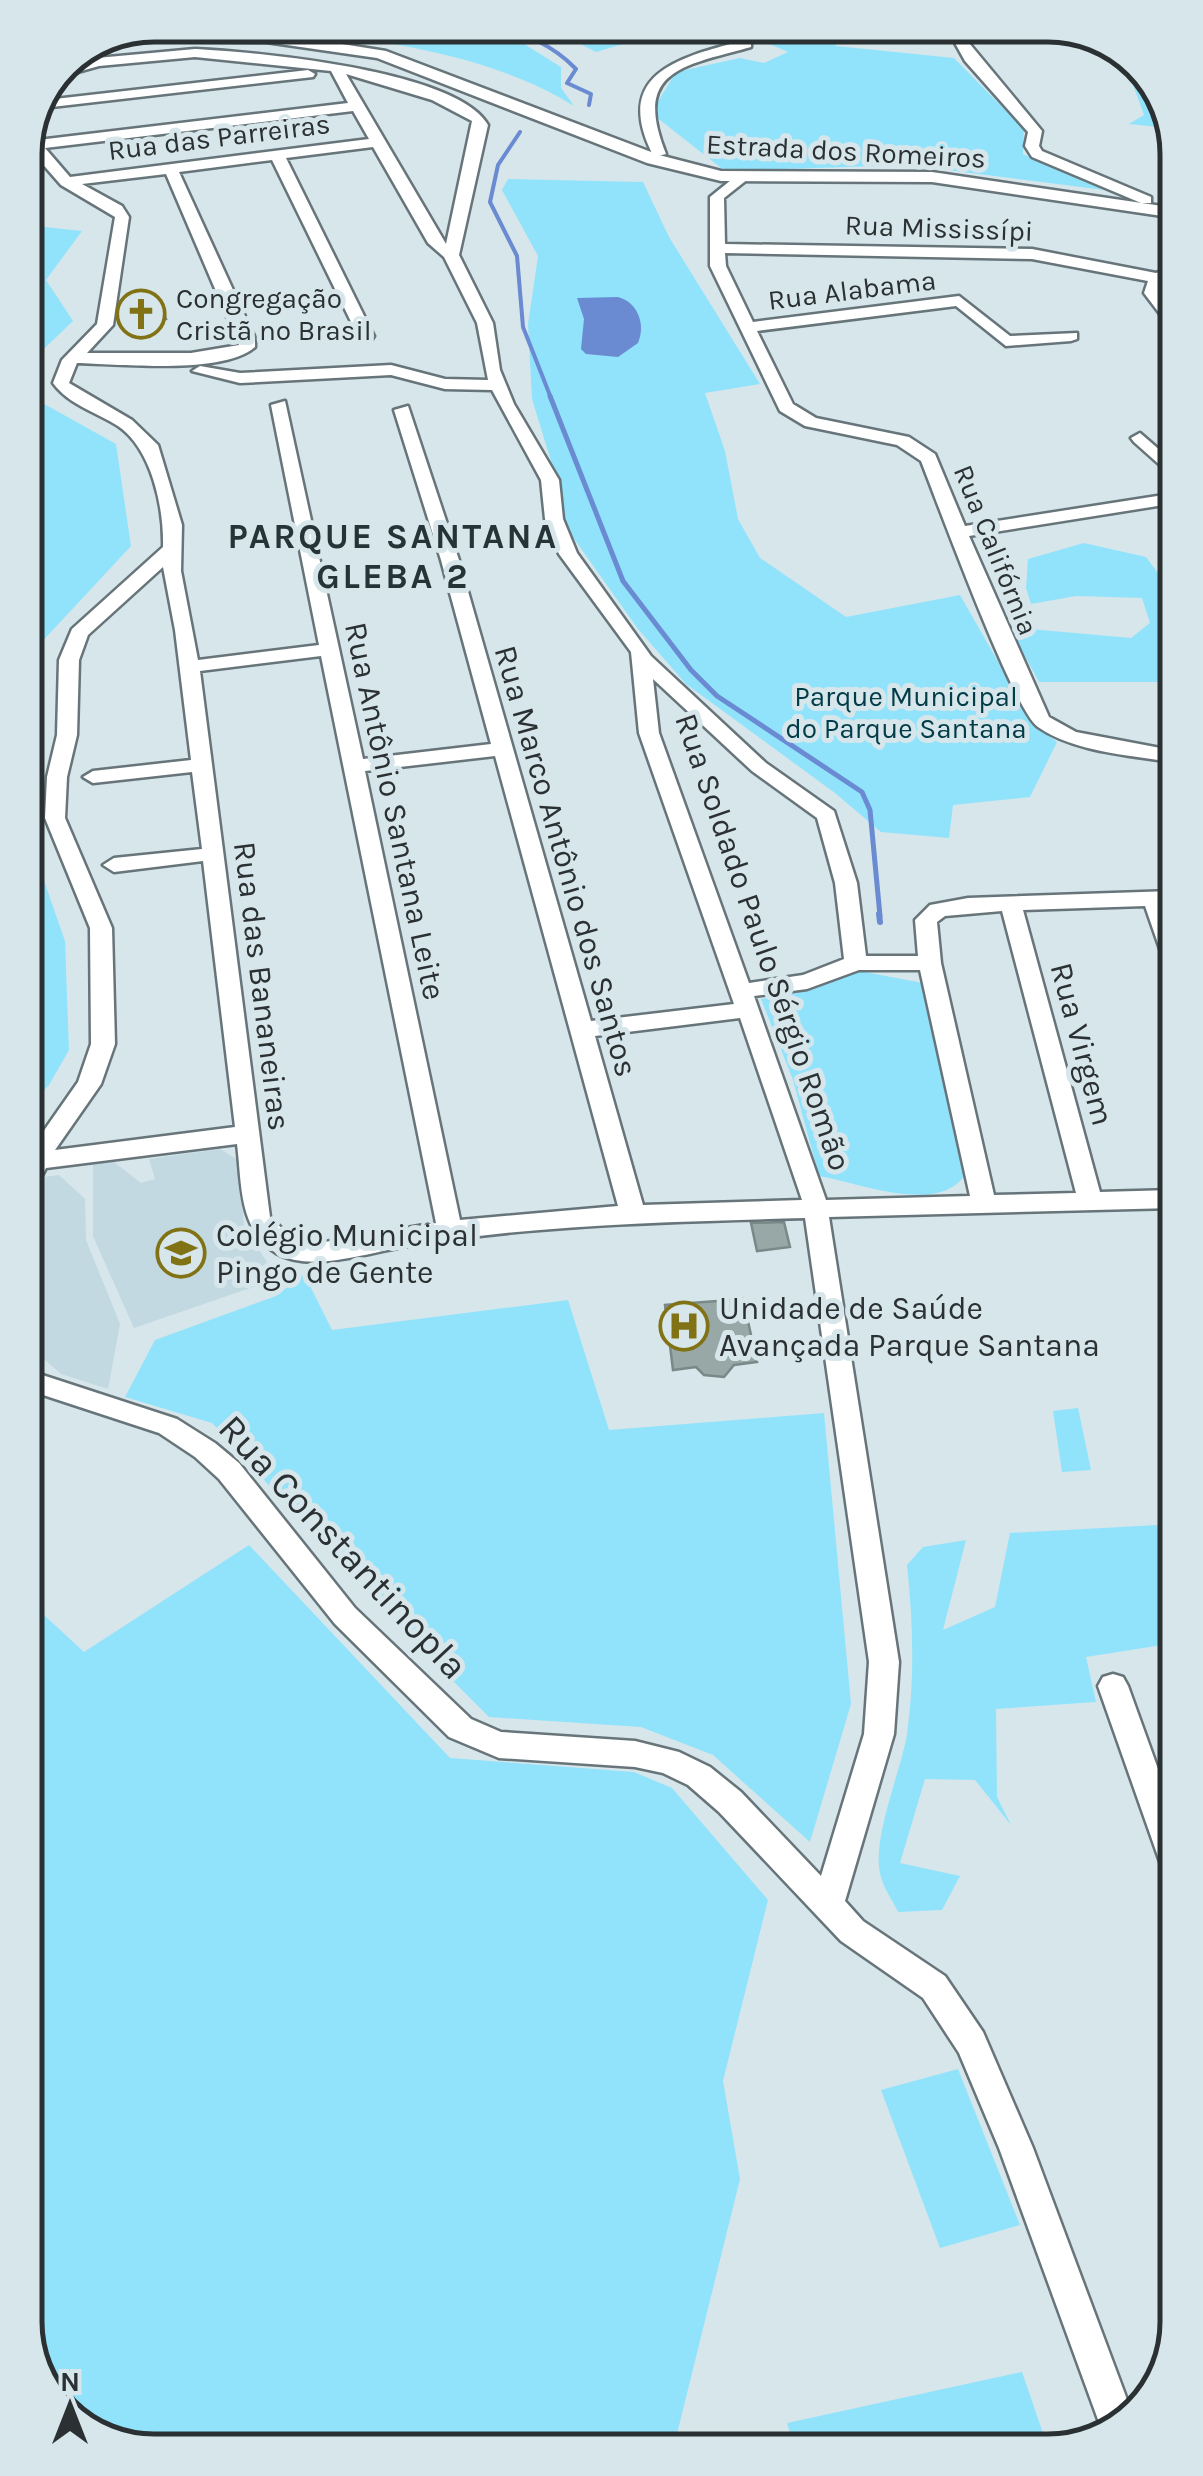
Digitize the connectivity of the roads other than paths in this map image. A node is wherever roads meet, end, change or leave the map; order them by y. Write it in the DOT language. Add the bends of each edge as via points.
graph roads {
  1 [pos="312,42"];
  2 [pos="324,42"];
  3 [pos="962,43"];
  4 [pos="746,44"];
  5 [pos="83,69"];
  6 [pos="300,70"];
  7 [pos="336,70"];
  8 [pos="482,96"];
  9 [pos="56,102"];
  10 [pos="510,102"];
  11 [pos="356,106"];
  12 [pos="44,141"];
  13 [pos="378,142"];
  14 [pos="659,154"];
  15 [pos="277,155"];
  16 [pos="43,156"];
  17 [pos="171,168"];
  18 [pos="702,173"];
  19 [pos="742,178"];
  20 [pos="66,182"];
  21 [pos="721,192"];
  22 [pos="1146,200"];
  23 [pos="1160,202"];
  24 [pos="1160,211"];
  25 [pos="454,246"];
  26 [pos="716,248"];
  27 [pos="1160,275"];
  28 [pos="1160,280"];
  29 [pos="1160,303"];
  30 [pos="751,327"];
  31 [pos="366,336"];
  32 [pos="1071,336"];
  33 [pos="72,358"];
  34 [pos="200,371"];
  35 [pos="498,385"];
  36 [pos="279,405"];
  37 [pos="402,410"];
  38 [pos="1140,438"];
  39 [pos="1160,458"];
  40 [pos="1160,501"];
  41 [pos="957,534"];
  42 [pos="170,550"];
  43 [pos="330,649"];
  44 [pos="644,660"];
  45 [pos="187,667"];
  46 [pos="686,702"];
  47 [pos="645,708"];
  48 [pos="501,749"];
  49 [pos="1160,754"];
  50 [pos="200,764"];
  51 [pos="355,766"];
  52 [pos="94,777"];
  53 [pos="212,854"];
  54 [pos="114,865"];
  55 [pos="1160,899"];
  56 [pos="1011,904"];
  57 [pos="856,963"];
  58 [pos="930,963"];
  59 [pos="744,1000"];
  60 [pos="582,1030"];
  61 [pos="248,1134"];
  62 [pos="43,1154"];
  63 [pos="43,1166"];
  64 [pos="1160,1199"];
  65 [pos="1090,1200"];
  66 [pos="984,1204"];
  67 [pos="817,1209"];
  68 [pos="633,1214"];
  69 [pos="450,1230"];
  70 [pos="42,1385"];
  71 [pos="1113,1686"];
  72 [pos="1160,1817"];
  73 [pos="827,1908"];
  74 [pos="1113,2413"];
  1 -- 8 [label="main road, Estrada dos Romeiros" via="397,58"];
  2 -- 8 [label="main road, Estrada dos Romeiros"];
  3 -- 22 [label="street" via="1035,131 1037,154"];
  4 -- 14 [label="street" via="661,73 647,92 643,123"];
  5 -- 6 [label="street" via="138,57 224,55"];
  6 -- 7 [label="street"];
  6 -- 9 [label="street"];
  7 -- 8 [label="street"];
  7 -- 11 [label="street"];
  8 -- 10 [label="main road, Estrada dos Romeiros"];
  8 -- 25 [label="street"];
  10 -- 14 [label="main road, Estrada dos Romeiros" via="540,94"];
  10 -- 18 [label="main road, Estrada dos Romeiros"];
  11 -- 12 [label="street"];
  11 -- 13 [label="street"];
  13 -- 15 [label="street, Rua das Parreiras"];
  13 -- 25 [label="street" via="436,243"];
  14 -- 22 [label="main road, Estrada dos Romeiros" via="744,173 932,172"];
  15 -- 17 [label="street, Rua das Parreiras"];
  15 -- 31 [label="street"];
  16 -- 20 [label="street"];
  17 -- 20 [label="street, Rua das Parreiras"];
  17 -- 33 [label="street" via="247,348 190,358"];
  18 -- 19 [label="main road, Estrada dos Romeiros"];
  18 -- 21 [label="street"];
  19 -- 21 [label="street"];
  19 -- 24 [label="main road, Estrada dos Romeiros" via="932,177"];
  20 -- 33 [label="street" via="122,217 104,325"];
  21 -- 26 [label="street, Rua Califórnia"];
  22 -- 23 [label="main road, Estrada dos Romeiros"];
  25 -- 35 [label="street" via="454,268 485,323"];
  26 -- 27 [label="street, Rua Mississípi" via="1032,254"];
  26 -- 30 [label="street, Rua Califórnia" via="718,266"];
  28 -- 29 [label="street" via="1152,292"];
  30 -- 32 [label="street, Rua Alabama" via="959,301 1006,341"];
  30 -- 41 [label="street, Rua Califórnia" via="778,396 796,415 891,437 924,453 943,486"];
  33 -- 42 [label="street, Rua das Bananeiras" via="61,375 64,388 149,445 173,525"];
  34 -- 35 [label="street" via="240,378 387,370 446,384"];
  35 -- 44 [label="street" via="545,466 568,554"];
  36 -- 43 [label="street, Rua Antônio Santana Leite"];
  37 -- 48 [label="street, Rua Marco Antônio dos Santos"];
  38 -- 39 [label="street"];
  40 -- 41 [label="street"];
  41 -- 49 [label="street, Rua Califórnia" via="1041,721 1060,734"];
  42 -- 45 [label="street, Rua das Bananeiras"];
  42 -- 62 [label="street" via="91,620 69,660 67,735 54,818 101,928 103,1033 90,1084"];
  43 -- 45 [label="street"];
  43 -- 51 [label="street, Rua Antônio Santana Leite"];
  44 -- 46 [label="street"];
  44 -- 47 [label="street, Rua Soldado Paulo Sérgio Romão"];
  45 -- 50 [label="street, Rua das Bananeiras"];
  46 -- 47 [label="street"];
  46 -- 57 [label="street" via="759,767 827,815 846,883"];
  47 -- 59 [label="street, Rua Soldado Paulo Sérgio Romão"];
  48 -- 51 [label="street"];
  48 -- 60 [label="street, Rua Marco Antônio dos Santos"];
  50 -- 52 [label="street"];
  50 -- 53 [label="street, Rua das Bananeiras"];
  51 -- 69 [label="street, Rua Antônio Santana Leite"];
  53 -- 54 [label="street"];
  53 -- 61 [label="street, Rua das Bananeiras"];
  55 -- 56 [label="street"];
  56 -- 58 [label="street" via="938,910 924,927"];
  56 -- 65 [label="street, Rua Virgem"];
  57 -- 58 [label="street"];
  57 -- 59 [label="street"];
  58 -- 66 [label="street"];
  59 -- 60 [label="street"];
  59 -- 67 [label="street, Rua Soldado Paulo Sérgio Romão"];
  60 -- 68 [label="street, Rua Marco Antônio dos Santos"];
  61 -- 63 [label="street"];
  61 -- 69 [label="street, Rua das Bananeiras" via="258,1217 287,1248 320,1252"];
  64 -- 65 [label="street, Rua das Bananeiras"];
  65 -- 66 [label="street, Rua das Bananeiras"];
  66 -- 67 [label="street, Rua das Bananeiras"];
  67 -- 68 [label="street, Rua das Bananeiras"];
  67 -- 73 [label="street, Rua Soldado Paulo Sérgio Romão" via="879,1608 884,1703"];
  68 -- 69 [label="street, Rua das Bananeiras"];
  70 -- 73 [label="street, Rua Constantinopla" via="168,1426 206,1450 345,1616 460,1728 499,1745 635,1754 699,1776"];
  71 -- 72 [label="street"];
  73 -- 74 [label="street, Rua Constantinopla" via="934,1987 954,2012 1016,2148"];
}
